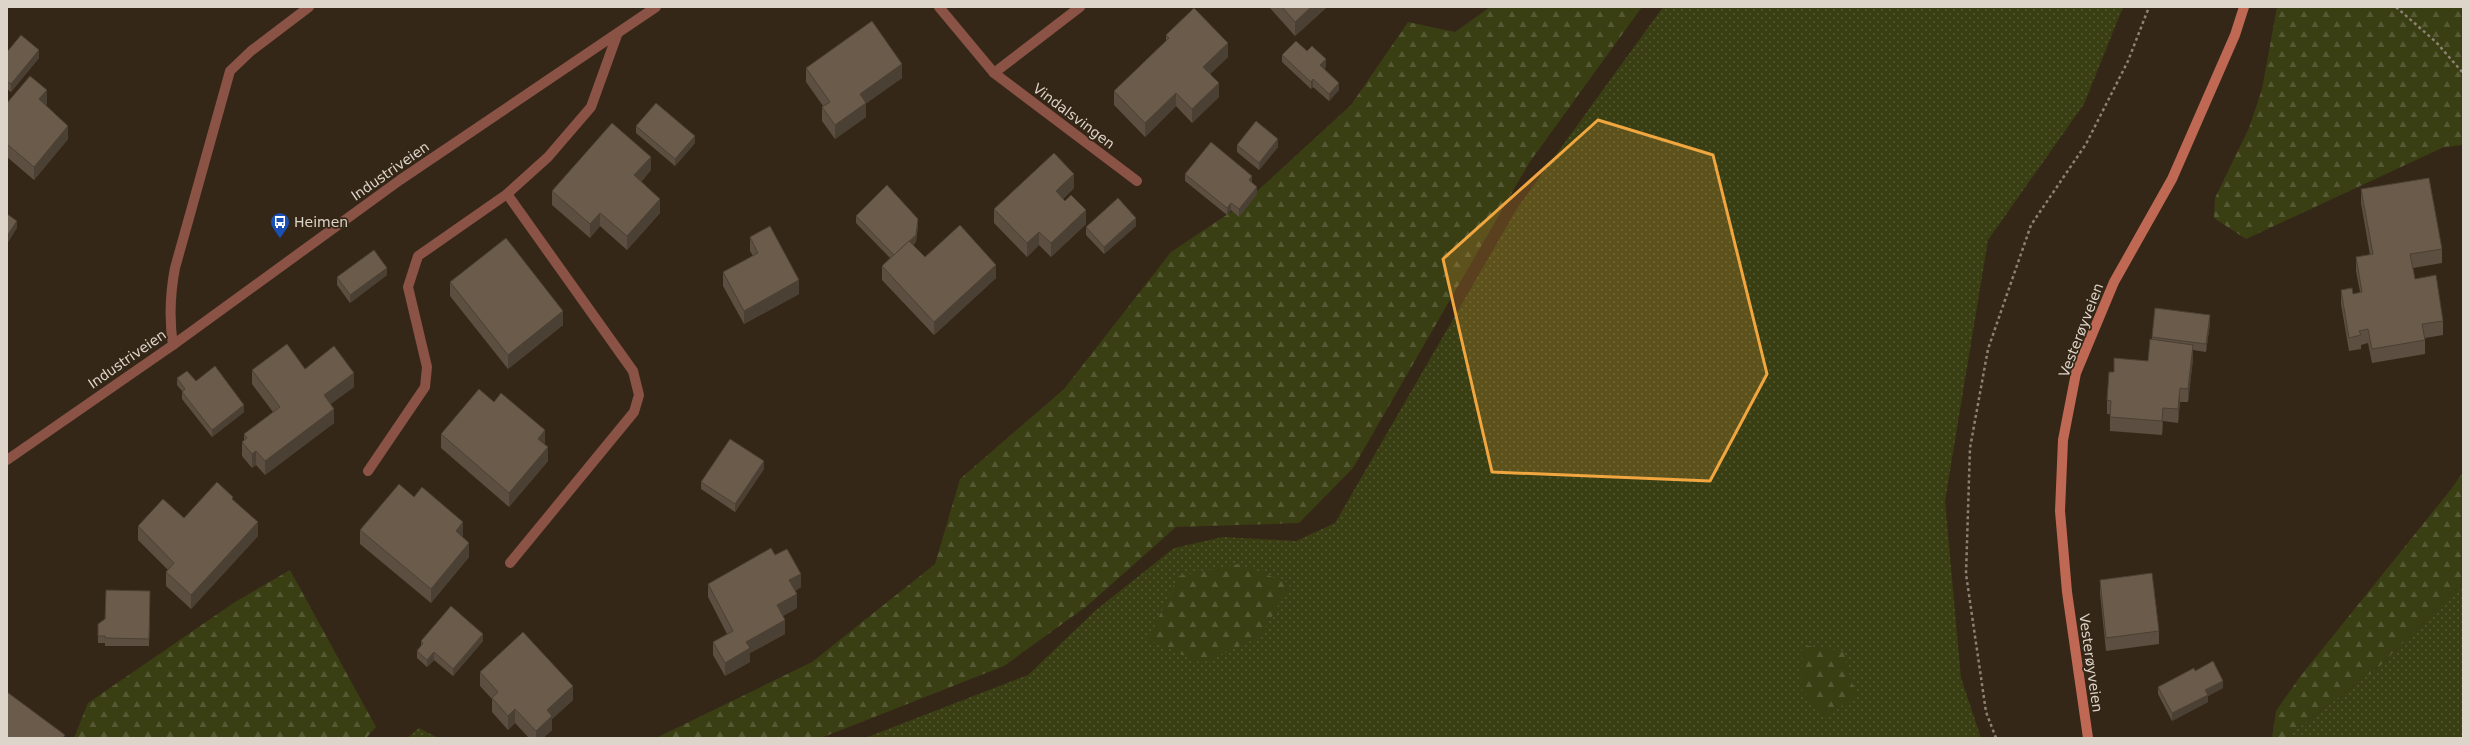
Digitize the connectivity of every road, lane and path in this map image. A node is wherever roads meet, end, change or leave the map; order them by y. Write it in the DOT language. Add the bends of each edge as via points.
graph roads {
  1 [pos="309,7"];
  2 [pos="656,7"];
  3 [pos="939,7"];
  4 [pos="1080,7"];
  5 [pos="2149,7"];
  6 [pos="2244,7"];
  7 [pos="2396,7"];
  8 [pos="617,35"];
  9 [pos="994,73"];
  10 [pos="2463,73"];
  11 [pos="1137,181"];
  12 [pos="507,194"];
  13 [pos="172,345"];
  14 [pos="7,460"];
  15 [pos="368,471"];
  16 [pos="510,563"];
  17 [pos="1996,738"];
  18 [pos="2088,738"];
  1 -- 13 [label="street" via="242,58 230,71 175,268 170,310"];
  2 -- 8 [label="street, Industriveien"];
  3 -- 9 [label="street, Vindalsvingen"];
  4 -- 9 [label="street"];
  5 -- 17 [label="path" via="2128,61 2086,144 2031,225 1988,349 1970,448 1966,574 1986,712"];
  6 -- 18 [label="main road, Vesterøyveien" via="2235,35 2172,179 2114,282 2076,373 2062,440 2060,511 2067,592"];
  7 -- 10 [label="path" via="2436,42"];
  8 -- 12 [label="street" via="591,107 548,157"];
  8 -- 13 [label="street, Industriveien" via="400,180"];
  9 -- 11 [label="street, Vindalsvingen"];
  12 -- 15 [label="street" via="418,256 408,287 427,367 425,387"];
  12 -- 16 [label="street" via="633,371 639,396 634,412"];
  13 -- 14 [label="street, Industriveien"];
}
